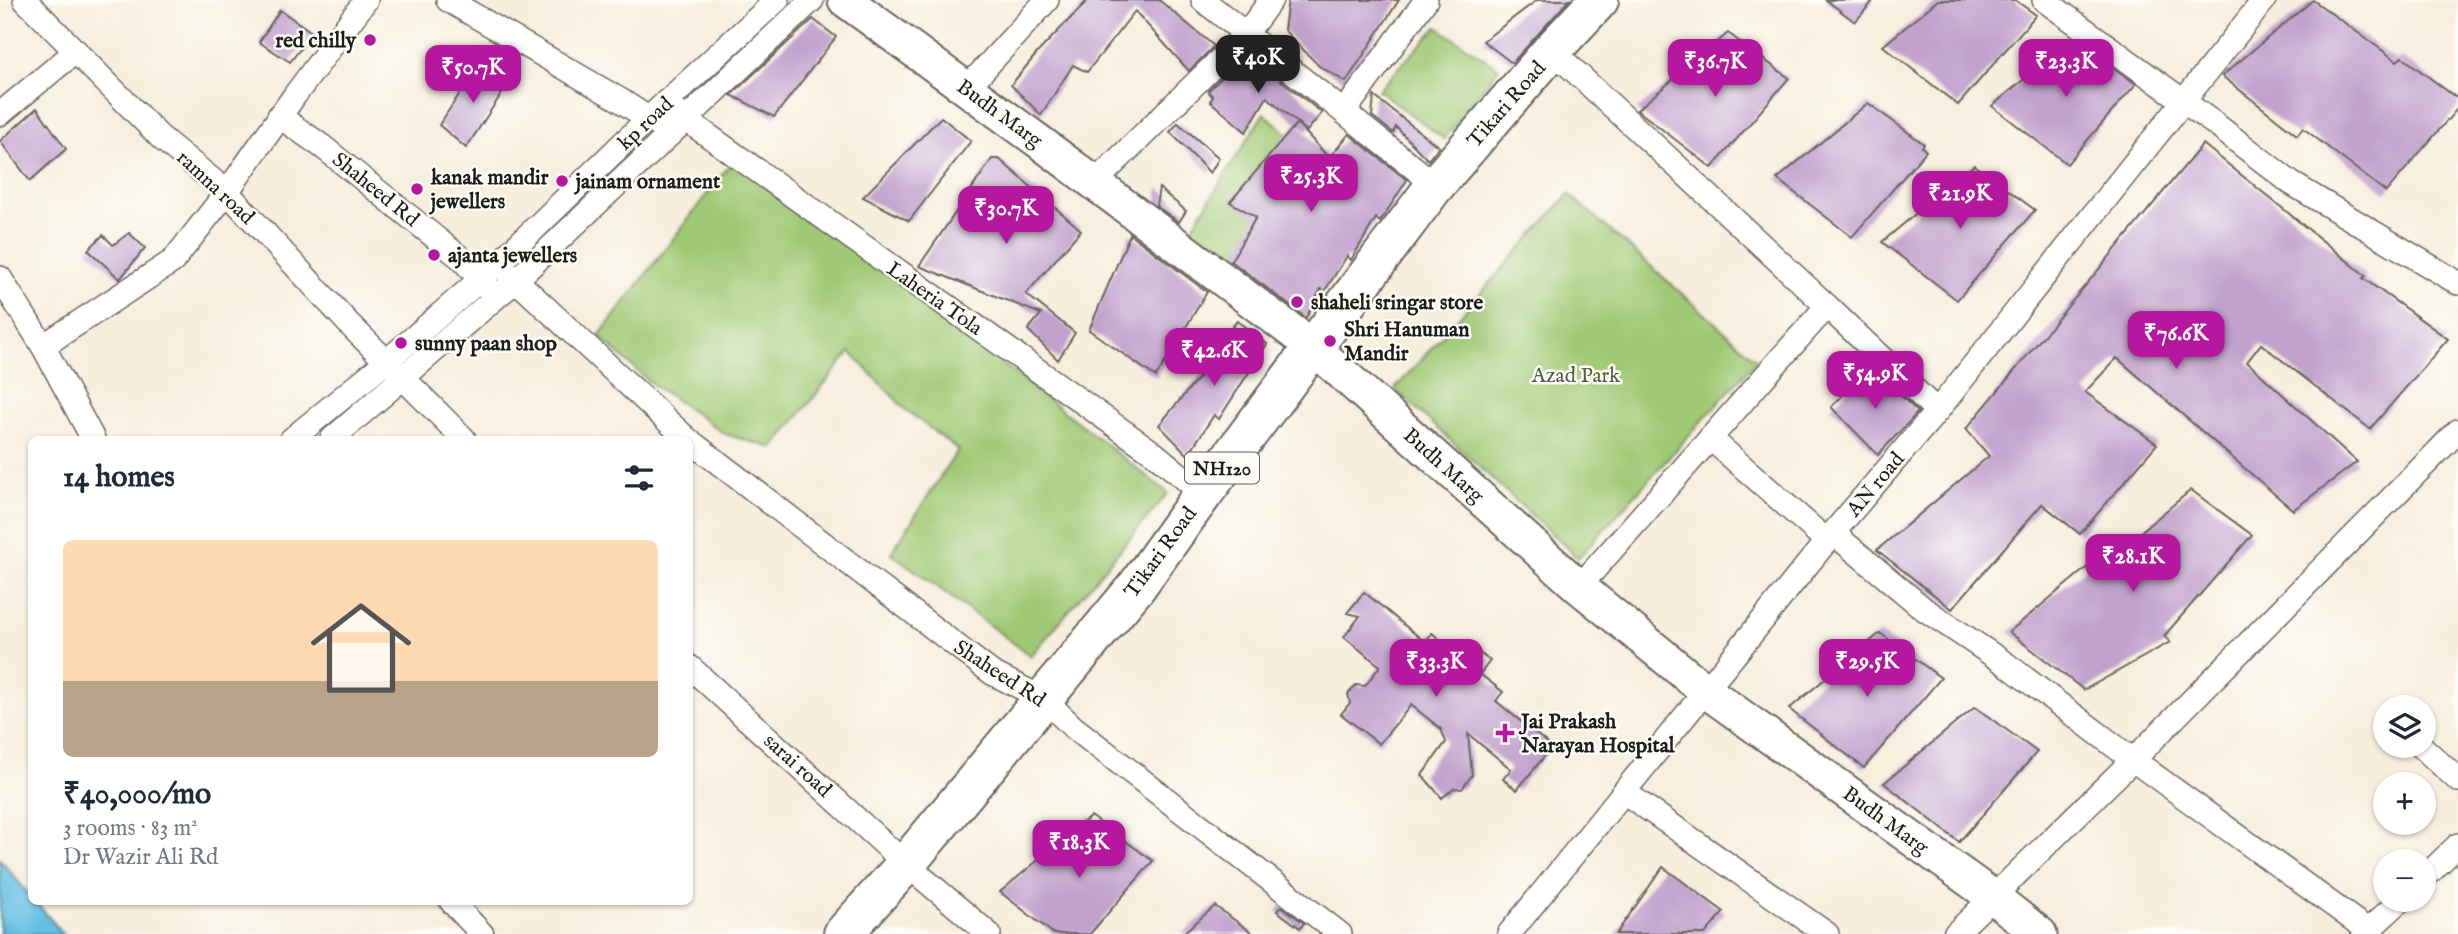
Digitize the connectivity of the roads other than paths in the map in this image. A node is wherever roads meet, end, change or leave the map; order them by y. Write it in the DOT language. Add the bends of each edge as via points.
graph roads {
  1 [pos="25,0"];
  2 [pos="366,0"];
  3 [pos="447,0"];
  4 [pos="777,0"];
  5 [pos="811,0"];
  6 [pos="845,0"];
  7 [pos="1047,0"];
  8 [pos="1203,0"];
  9 [pos="1271,0"];
  10 [pos="1426,0"];
  11 [pos="2044,0"];
  12 [pos="2264,0"];
  13 [pos="1592,2"];
  14 [pos="1246,34"];
  15 [pos="1552,50"];
  16 [pos="76,51"];
  17 [pos="967,88"];
  18 [pos="666,102"];
  19 [pos="2182,102"];
  20 [pos="1343,112"];
  21 [pos="0,114"];
  22 [pos="279,116"];
  23 [pos="649,118"];
  24 [pos="678,127"];
  25 [pos="1094,183"];
  26 [pos="1433,188"];
  27 [pos="227,192"];
  28 [pos="489,271"];
  29 [pos="0,278"];
  30 [pos="515,281"];
  31 [pos="2458,284"];
  32 [pos="497,298"];
  33 [pos="1827,306"];
  34 [pos="43,346"];
  35 [pos="1313,347"];
  36 [pos="388,360"];
  37 [pos="403,378"];
  38 [pos="1937,411"];
  39 [pos="2458,431"];
  40 [pos="91,436"];
  41 [pos="296,436"];
  42 [pos="335,436"];
  43 [pos="461,436"];
  44 [pos="684,436"];
  45 [pos="1710,438"];
  46 [pos="693,444"];
  47 [pos="1203,494"];
  48 [pos="1830,537"];
  49 [pos="1579,587"];
  50 [pos="693,670"];
  51 [pos="1706,691"];
  52 [pos="1044,699"];
  53 [pos="2434,758"];
  54 [pos="2133,760"];
  55 [pos="2458,780"];
  56 [pos="1624,792"];
  57 [pos="2458,845"];
  58 [pos="906,864"];
  59 [pos="2436,866"];
  60 [pos="1993,897"];
  61 [pos="459,905"];
  62 [pos="2389,912"];
  63 [pos="2368,933"];
  64 [pos="482,934"];
  65 [pos="843,934"];
  66 [pos="989,934"];
  67 [pos="1340,934"];
  68 [pos="1509,934"];
  69 [pos="1827,934"];
  70 [pos="1955,934"];
  71 [pos="2040,934"];
  1 -- 16 [label="street, ramna road"];
  2 -- 22 [label="street"];
  3 -- 23 [label="street"];
  4 -- 18 [label="street, kp road"];
  5 -- 24 [label="street, kp road"];
  6 -- 17 [label="street, Budh Marg"];
  7 -- 17 [label="street"];
  8 -- 14 [label="street"];
  9 -- 14 [label="street"];
  10 -- 20 [label="street"];
  11 -- 19 [label="street"];
  12 -- 19 [label="street, AN road"];
  13 -- 15 [label="highway, Tikari Road / NH120"];
  14 -- 20 [label="street"];
  14 -- 25 [label="street"];
  15 -- 26 [label="highway, Tikari Road / NH120"];
  15 -- 33 [label="street"];
  16 -- 21 [label="street"];
  16 -- 27 [label="street, ramna road" via="160,137"];
  17 -- 25 [label="street, Budh Marg"];
  18 -- 23 [label="street, kp road"];
  18 -- 24 [label="street, Laheria Tola"];
  19 -- 31 [label="street" via="2291,183"];
  19 -- 38 [label="street, AN road"];
  20 -- 26 [label="street"];
  22 -- 27 [label="street"];
  22 -- 28 [label="street, Shaheed Rd" via="462,259"];
  23 -- 24 [label="street"];
  23 -- 28 [label="street, kp road"];
  24 -- 30 [label="street, kp road"];
  24 -- 47 [label="street, Laheria Tola" via="1155,454"];
  25 -- 35 [label="street, Budh Marg"];
  26 -- 35 [label="highway, Tikari Road / NH120"];
  27 -- 34 [label="street" via="173,261"];
  27 -- 36 [label="street, ramna road"];
  28 -- 30 [label="street, Shaheed Rd"];
  28 -- 32 [label="street, Shaheed Rd"];
  28 -- 36 [label="street, kp road"];
  29 -- 34 [label="street"];
  30 -- 32 [label="street, kp road"];
  30 -- 44 [label="street, Shaheed Rd"];
  32 -- 37 [label="street, kp road"];
  33 -- 38 [label="street"];
  33 -- 45 [label="street"];
  34 -- 40 [label="street"];
  35 -- 47 [label="highway, Tikari Road / NH120"];
  35 -- 49 [label="street, Budh Marg"];
  36 -- 37 [label="street, ramna road"];
  36 -- 41 [label="street, kp road"];
  37 -- 42 [label="street, kp road"];
  37 -- 43 [label="street"];
  38 -- 48 [label="street, AN road"];
  39 -- 54 [label="street"];
  45 -- 48 [label="street"];
  45 -- 49 [label="street"];
  46 -- 52 [label="street, Shaheed Rd" via="992,673"];
  47 -- 52 [label="highway, Tikari Road / NH120" via="1137,586"];
  48 -- 51 [label="street, AN road"];
  48 -- 54 [label="street"];
  49 -- 51 [label="street, Budh Marg"];
  50 -- 58 [label="street, sarai road"];
  51 -- 56 [label="street, AN road"];
  51 -- 60 [label="street, Budh Marg"];
  52 -- 58 [label="highway, Tikari Road / NH120"];
  52 -- 67 [label="street, Shaheed Rd" via="1073,727"];
  53 -- 55 [label="street"];
  54 -- 60 [label="street"];
  54 -- 63 [label="street"];
  56 -- 68 [label="street, AN road"];
  56 -- 69 [label="street"];
  57 -- 59 [label="street"];
  58 -- 65 [label="highway, Tikari Road / NH120"];
  58 -- 66 [label="street, sarai road"];
  60 -- 70 [label="street"];
  60 -- 71 [label="street, Budh Marg"];
  61 -- 64 [label="street"];
  62 -- 63 [label="street"];
}
